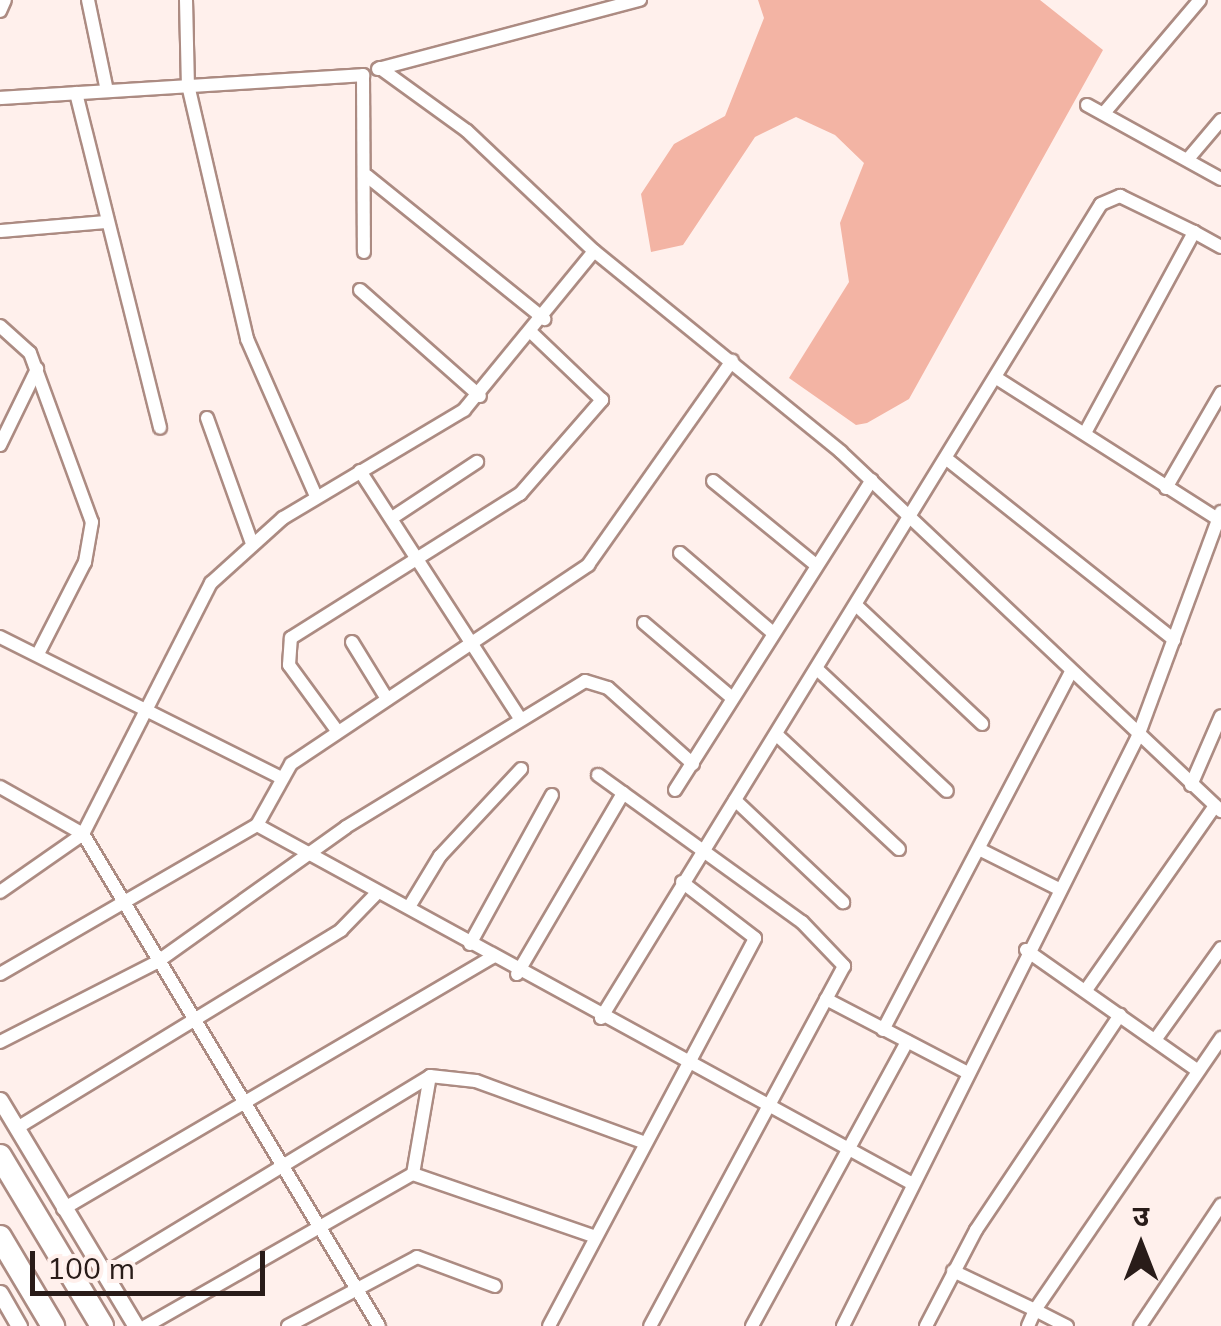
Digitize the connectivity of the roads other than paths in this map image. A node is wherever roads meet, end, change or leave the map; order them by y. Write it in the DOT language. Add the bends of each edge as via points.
graph roads {
  1 [pos="4,0"];
  2 [pos="88,0"];
  3 [pos="640,0"];
  4 [pos="1200,0"];
  5 [pos="192,3"];
  6 [pos="0,11"];
  7 [pos="380,68"];
  8 [pos="363,75"];
  9 [pos="188,85"];
  10 [pos="107,90"];
  11 [pos="76,93"];
  12 [pos="0,98"];
  13 [pos="1088,105"];
  14 [pos="1104,113"];
  15 [pos="1221,120"];
  16 [pos="1188,159"];
  17 [pos="367,176"];
  18 [pos="1221,179"];
  19 [pos="106,222"];
  20 [pos="0,231"];
  21 [pos="1194,232"];
  22 [pos="1221,246"];
  23 [pos="594,251"];
  24 [pos="364,252"];
  25 [pos="360,290"];
  26 [pos="544,319"];
  27 [pos="0,326"];
  28 [pos="532,333"];
  29 [pos="732,361"];
  30 [pos="37,369"];
  31 [pos="998,378"];
  32 [pos="1221,393"];
  33 [pos="480,396"];
  34 [pos="207,418"];
  35 [pos="160,428"];
  36 [pos="1085,433"];
  37 [pos="0,445"];
  38 [pos="948,460"];
  39 [pos="477,462"];
  40 [pos="360,470"];
  41 [pos="872,480"];
  42 [pos="713,481"];
  43 [pos="1166,488"];
  44 [pos="316,496"];
  45 [pos="913,516"];
  46 [pos="1219,516"];
  47 [pos="392,518"];
  48 [pos="252,541"];
  49 [pos="680,553"];
  50 [pos="418,560"];
  51 [pos="816,565"];
  52 [pos="856,606"];
  53 [pos="644,623"];
  54 [pos="772,632"];
  55 [pos="0,637"];
  56 [pos="1174,640"];
  57 [pos="352,642"];
  58 [pos="474,646"];
  59 [pos="38,654"];
  60 [pos="817,669"];
  61 [pos="1071,672"];
  62 [pos="732,698"];
  63 [pos="387,699"];
  64 [pos="142,710"];
  65 [pos="1221,716"];
  66 [pos="519,718"];
  67 [pos="982,724"];
  68 [pos="338,732"];
  69 [pos="777,735"];
  70 [pos="1138,736"];
  71 [pos="692,764"];
  72 [pos="521,770"];
  73 [pos="598,775"];
  74 [pos="278,776"];
  75 [pos="1191,785"];
  76 [pos="0,787"];
  77 [pos="675,790"];
  78 [pos="947,790"];
  79 [pos="623,793"];
  80 [pos="552,795"];
  81 [pos="735,800"];
  82 [pos="1218,808"];
  83 [pos="257,825"];
  84 [pos="83,834"];
  85 [pos="898,849"];
  86 [pos="701,850"];
  87 [pos="980,850"];
  88 [pos="311,853"];
  89 [pos="682,882"];
  90 [pos="1058,888"];
  91 [pos="0,892"];
  92 [pos="378,892"];
  93 [pos="120,901"];
  94 [pos="842,902"];
  95 [pos="409,908"];
  96 [pos="470,944"];
  97 [pos="1221,948"];
  98 [pos="1026,950"];
  99 [pos="492,957"];
  100 [pos="157,962"];
  101 [pos="0,974"];
  102 [pos="518,974"];
  103 [pos="1086,990"];
  104 [pos="826,999"];
  105 [pos="1120,1015"];
  106 [pos="601,1018"];
  107 [pos="194,1022"];
  108 [pos="883,1030"];
  109 [pos="1221,1038"];
  110 [pos="1155,1040"];
  111 [pos="0,1042"];
  112 [pos="908,1042"];
  113 [pos="684,1058"];
  114 [pos="1198,1071"];
  115 [pos="966,1072"];
  116 [pos="430,1076"];
  117 [pos="0,1100"];
  118 [pos="770,1102"];
  119 [pos="244,1106"];
  120 [pos="16,1128"];
  121 [pos="640,1141"];
  122 [pos="850,1146"];
  123 [pos="0,1156"];
  124 [pos="280,1168"];
  125 [pos="413,1174"];
  126 [pos="909,1182"];
  127 [pos="1221,1205"];
  128 [pos="63,1209"];
  129 [pos="317,1227"];
  130 [pos="593,1236"];
  131 [pos="0,1237"];
  132 [pos="953,1271"];
  133 [pos="103,1275"];
  134 [pos="495,1286"];
  135 [pos="354,1287"];
  136 [pos="0,1294"];
  137 [pos="1035,1310"];
  138 [pos="18,1326"];
  139 [pos="53,1326"];
  140 [pos="102,1326"];
  141 [pos="136,1326"];
  142 [pos="146,1326"];
  143 [pos="288,1326"];
  144 [pos="379,1326"];
  145 [pos="549,1326"];
  146 [pos="650,1326"];
  147 [pos="752,1326"];
  148 [pos="842,1326"];
  149 [pos="926,1326"];
  150 [pos="1028,1326"];
  151 [pos="1067,1326"];
  152 [pos="1140,1326"];
  1 -- 6 [label="street"];
  2 -- 10 [label="street" via="91,48"];
  3 -- 7 [label="street" via="556,30"];
  4 -- 14 [label="street"];
  5 -- 9 [label="street"];
  7 -- 8 [label="street"];
  7 -- 23 [label="street" via="466,131"];
  8 -- 9 [label="street"];
  8 -- 17 [label="street"];
  9 -- 10 [label="street"];
  9 -- 44 [label="street" via="257,374"];
  10 -- 11 [label="street"];
  11 -- 12 [label="street"];
  11 -- 19 [label="street"];
  13 -- 14 [label="street"];
  14 -- 16 [label="street"];
  15 -- 16 [label="street"];
  16 -- 18 [label="street"];
  17 -- 24 [label="street"];
  17 -- 26 [label="street"];
  19 -- 20 [label="street"];
  19 -- 35 [label="street"];
  21 -- 22 [label="street"];
  21 -- 31 [label="street" via="1120,196 1105,198"];
  21 -- 36 [label="street"];
  23 -- 26 [label="street"];
  23 -- 29 [label="street"];
  25 -- 33 [label="street"];
  26 -- 28 [label="street"];
  27 -- 30 [label="street"];
  28 -- 33 [label="street"];
  28 -- 50 [label="street" via="599,389 599,407 520,494"];
  29 -- 41 [label="street"];
  29 -- 58 [label="street" via="602,550"];
  30 -- 37 [label="street"];
  30 -- 59 [label="street" via="92,522 85,562"];
  31 -- 36 [label="street"];
  31 -- 38 [label="street"];
  32 -- 43 [label="street"];
  33 -- 40 [label="street"];
  34 -- 48 [label="street"];
  36 -- 43 [label="street"];
  38 -- 45 [label="street"];
  38 -- 56 [label="street"];
  39 -- 47 [label="street"];
  40 -- 44 [label="street"];
  40 -- 47 [label="street"];
  41 -- 45 [label="street"];
  41 -- 51 [label="street"];
  42 -- 51 [label="street"];
  43 -- 46 [label="street"];
  44 -- 48 [label="street"];
  45 -- 52 [label="street"];
  45 -- 61 [label="street"];
  46 -- 56 [label="street"];
  47 -- 50 [label="street"];
  48 -- 64 [label="street" via="194,608"];
  49 -- 54 [label="street"];
  50 -- 58 [label="street"];
  50 -- 68 [label="street" via="286,645"];
  51 -- 54 [label="street"];
  52 -- 60 [label="street"];
  52 -- 67 [label="street"];
  53 -- 62 [label="street"];
  54 -- 62 [label="street"];
  55 -- 59 [label="street"];
  56 -- 70 [label="street"];
  57 -- 63 [label="street"];
  58 -- 63 [label="street"];
  58 -- 66 [label="street"];
  59 -- 64 [label="street"];
  60 -- 69 [label="street"];
  60 -- 78 [label="street"];
  61 -- 70 [label="street"];
  61 -- 87 [label="street"];
  62 -- 71 [label="street"];
  63 -- 68 [label="street"];
  64 -- 74 [label="street"];
  64 -- 84 [label="street"];
  65 -- 75 [label="street"];
  66 -- 71 [label="street" via="593,680"];
  66 -- 88 [label="street"];
  68 -- 74 [label="street"];
  69 -- 81 [label="street"];
  69 -- 85 [label="street"];
  70 -- 75 [label="street"];
  70 -- 90 [label="street"];
  71 -- 77 [label="street"];
  72 -- 95 [label="street" via="448,847"];
  73 -- 79 [label="street"];
  74 -- 83 [label="street"];
  75 -- 82 [label="street"];
  76 -- 84 [label="street"];
  79 -- 86 [label="street"];
  79 -- 102 [label="street"];
  80 -- 96 [label="street"];
  81 -- 86 [label="street"];
  81 -- 94 [label="street"];
  82 -- 103 [label="street"];
  83 -- 88 [label="street"];
  83 -- 93 [label="street"];
  84 -- 91 [label="street"];
  84 -- 93 [label="street"];
  86 -- 89 [label="street"];
  86 -- 104 [label="street" via="840,953 844,966"];
  87 -- 90 [label="street"];
  87 -- 108 [label="street"];
  88 -- 92 [label="street"];
  88 -- 100 [label="street"];
  89 -- 106 [label="street"];
  89 -- 113 [label="street" via="755,938"];
  90 -- 98 [label="street"];
  92 -- 95 [label="street"];
  92 -- 107 [label="street" via="341,930"];
  93 -- 100 [label="street"];
  93 -- 101 [label="street"];
  95 -- 96 [label="street"];
  96 -- 99 [label="street"];
  97 -- 110 [label="street"];
  98 -- 103 [label="street"];
  98 -- 115 [label="street"];
  99 -- 102 [label="street"];
  99 -- 119 [label="street"];
  100 -- 107 [label="street"];
  100 -- 111 [label="street"];
  102 -- 106 [label="street"];
  103 -- 105 [label="street"];
  104 -- 108 [label="street"];
  104 -- 118 [label="street"];
  105 -- 110 [label="street"];
  105 -- 132 [label="street"];
  106 -- 113 [label="street"];
  107 -- 119 [label="street"];
  107 -- 120 [label="street"];
  108 -- 112 [label="street"];
  109 -- 114 [label="street"];
  110 -- 114 [label="street"];
  112 -- 115 [label="street"];
  112 -- 122 [label="street"];
  113 -- 118 [label="street"];
  113 -- 121 [label="street"];
  114 -- 137 [label="street"];
  115 -- 126 [label="street"];
  116 -- 121 [label="street" via="476,1081"];
  116 -- 124 [label="street"];
  116 -- 125 [label="street"];
  117 -- 120 [label="street"];
  118 -- 122 [label="street"];
  118 -- 146 [label="street"];
  119 -- 124 [label="street"];
  119 -- 128 [label="street"];
  120 -- 128 [label="street"];
  121 -- 130 [label="street"];
  122 -- 126 [label="street"];
  122 -- 147 [label="street"];
  123 -- 140 [label="highway"];
  124 -- 129 [label="street"];
  124 -- 133 [label="street"];
  125 -- 129 [label="street"];
  125 -- 130 [label="street"];
  126 -- 148 [label="street"];
  127 -- 152 [label="street"];
  128 -- 133 [label="street"];
  129 -- 135 [label="street"];
  129 -- 142 [label="street"];
  130 -- 145 [label="street"];
  131 -- 139 [label="highway"];
  132 -- 137 [label="street"];
  132 -- 149 [label="street"];
  133 -- 141 [label="street"];
  134 -- 135 [label="street" via="417,1257"];
  135 -- 143 [label="street"];
  135 -- 144 [label="street"];
  136 -- 138 [label="street"];
  137 -- 150 [label="street"];
  137 -- 151 [label="street"];
}
